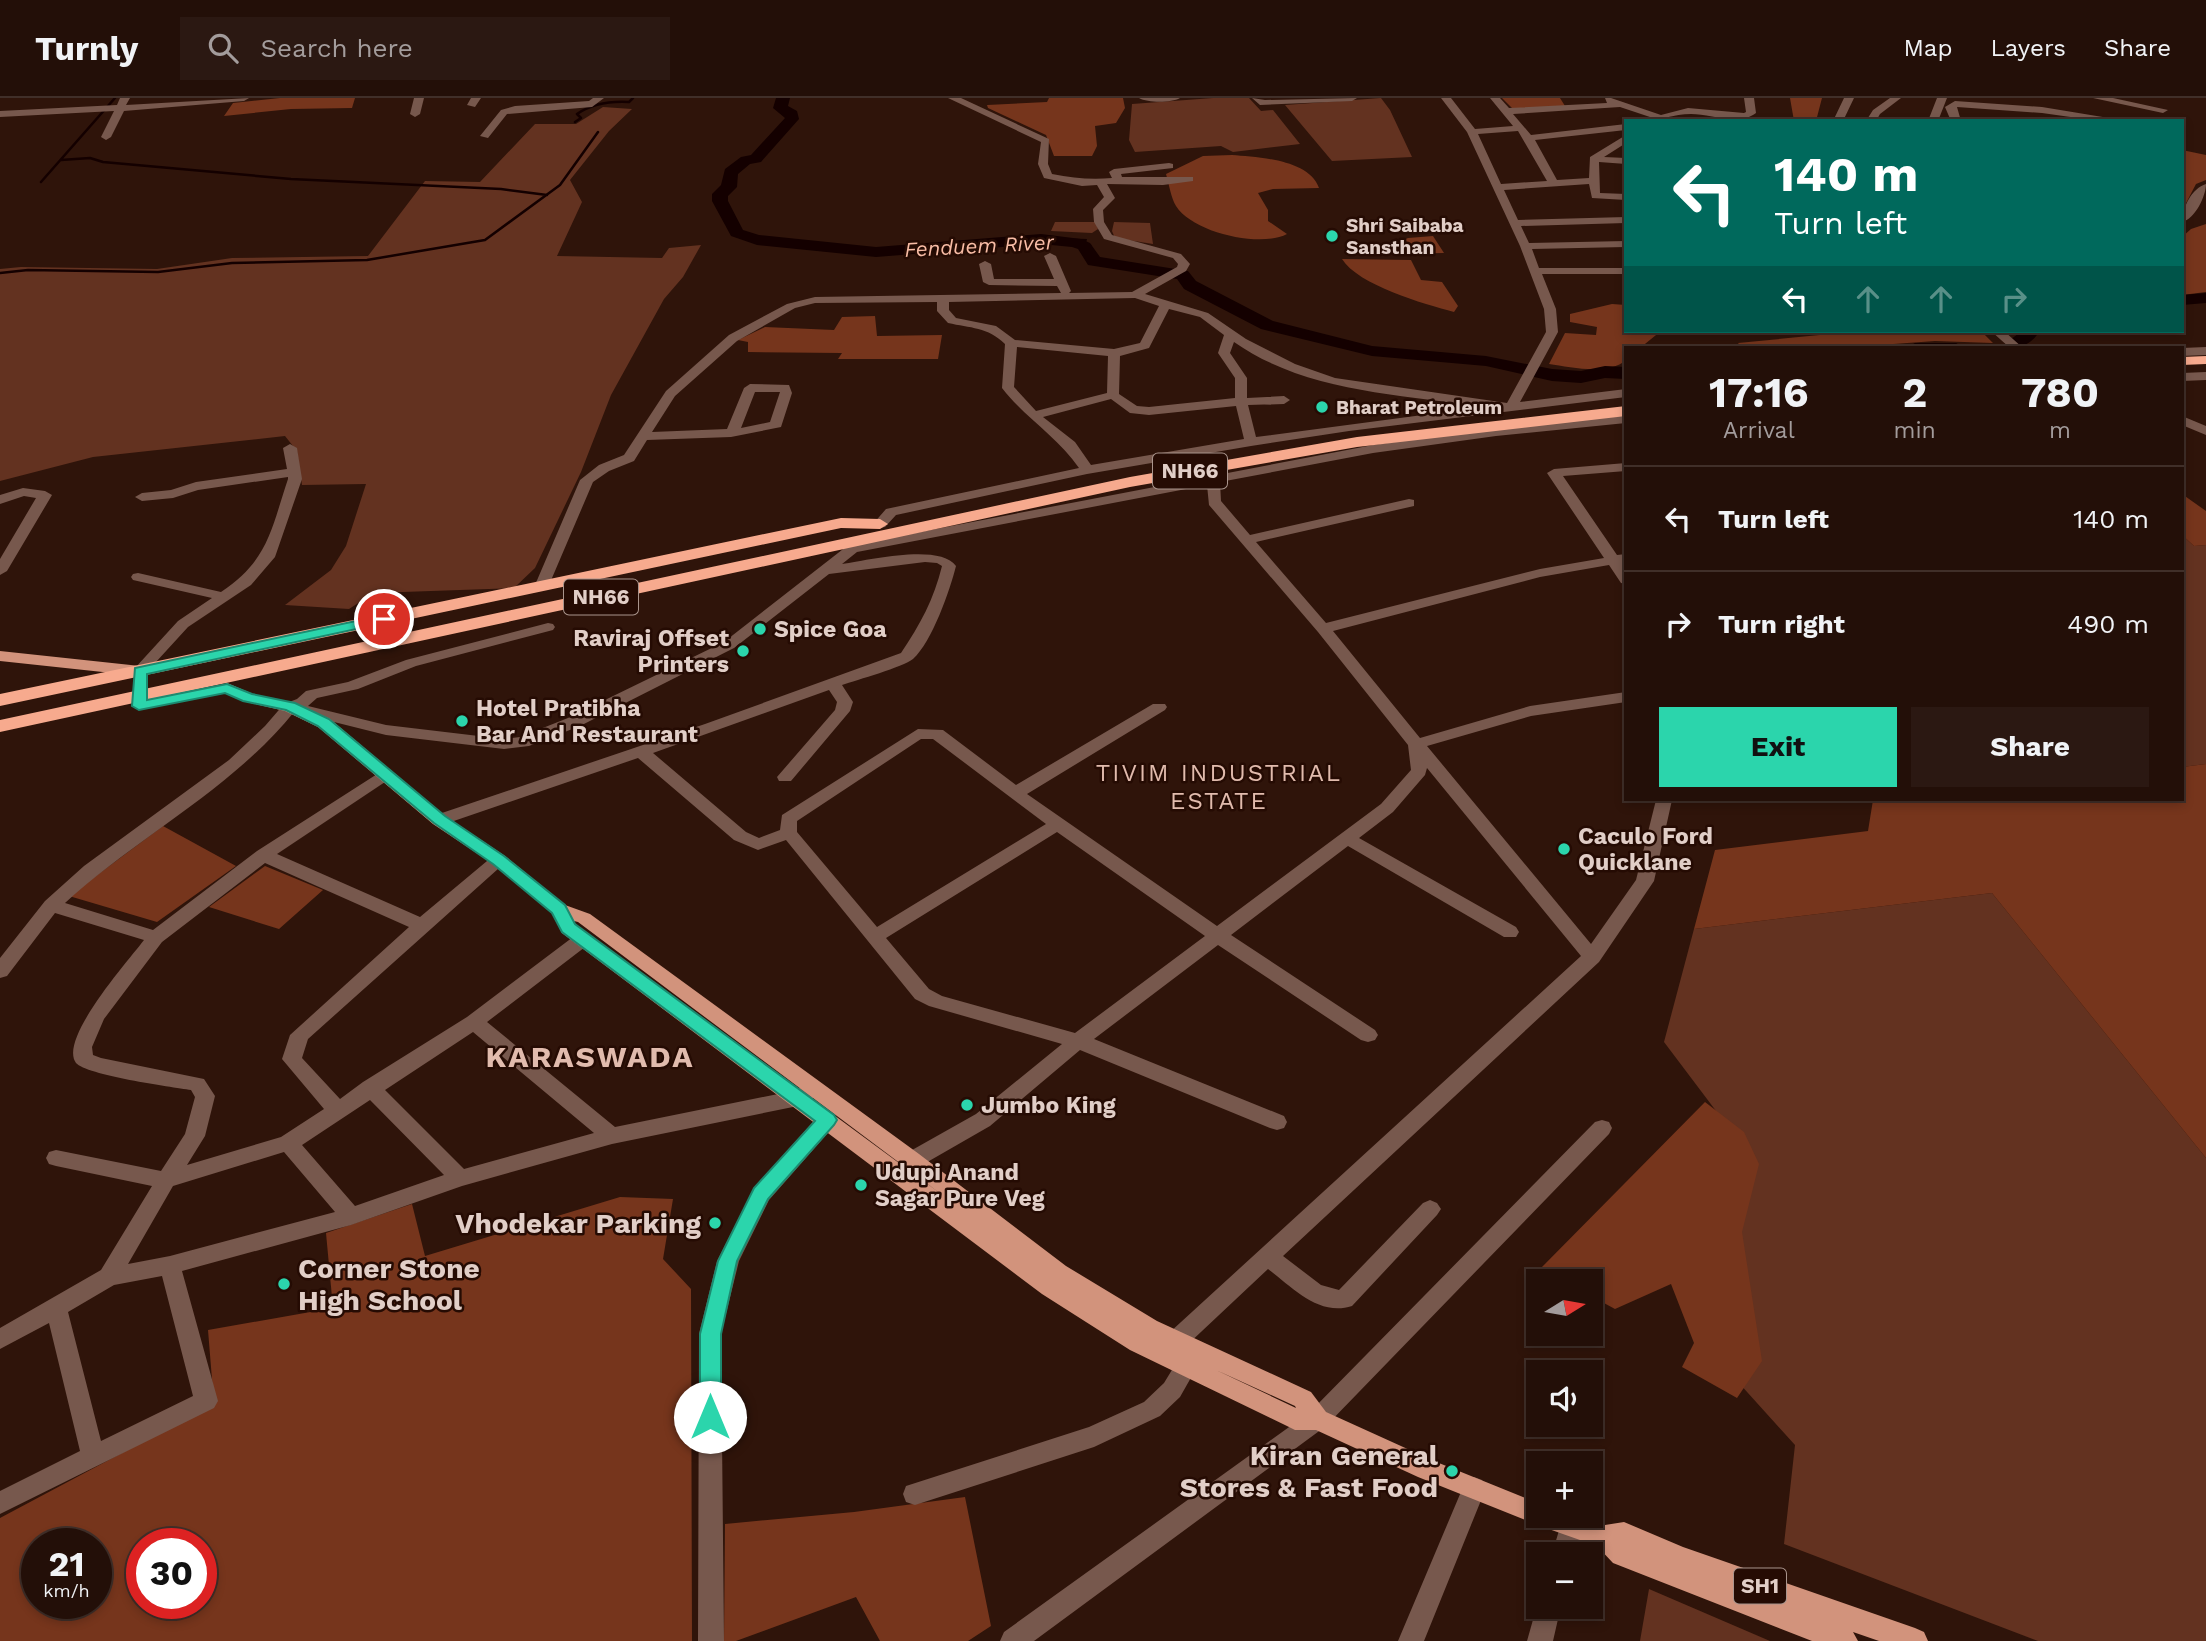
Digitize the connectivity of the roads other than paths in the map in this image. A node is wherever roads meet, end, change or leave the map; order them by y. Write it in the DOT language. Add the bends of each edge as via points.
graph roads {
  1 [pos="238,98"];
  2 [pos="244,98"];
  3 [pos="419,98"];
  4 [pos="599,98"];
  5 [pos="953,98"];
  6 [pos="1144,98"];
  7 [pos="1175,98"];
  8 [pos="1257,98"];
  9 [pos="1352,98"];
  10 [pos="1446,98"];
  11 [pos="1495,98"];
  12 [pos="1605,98"];
  13 [pos="1749,98"];
  14 [pos="1849,98"];
  15 [pos="1896,98"];
  16 [pos="1942,98"];
  17 [pos="2104,98"];
  18 [pos="123,103"];
  19 [pos="1617,105"];
  20 [pos="2163,110"];
  21 [pos="1508,111"];
  22 [pos="0,114"];
  23 [pos="415,114"];
  24 [pos="1715,114"];
  25 [pos="1659,117"];
  26 [pos="2094,118"];
  27 [pos="1652,119"];
  28 [pos="1724,119"];
  29 [pos="1839,119"];
  30 [pos="1872,119"];
  31 [pos="1934,119"];
  32 [pos="1955,119"];
  33 [pos="1624,127"];
  34 [pos="1521,128"];
  35 [pos="1472,132"];
  36 [pos="485,136"];
  37 [pos="106,137"];
  38 [pos="1529,138"];
  39 [pos="1624,139"];
  40 [pos="1594,159"];
  41 [pos="1624,161"];
  42 [pos="1169,166"];
  43 [pos="1189,179"];
  44 [pos="1119,180"];
  45 [pos="1594,181"];
  46 [pos="1100,183"];
  47 [pos="1553,183"];
  48 [pos="1497,187"];
  49 [pos="2206,187"];
  50 [pos="1624,197"];
  51 [pos="2184,218"];
  52 [pos="1624,220"];
  53 [pos="1514,223"];
  54 [pos="1624,244"];
  55 [pos="1525,246"];
  56 [pos="1050,256"];
  57 [pos="985,264"];
  58 [pos="1535,271"];
  59 [pos="1624,271"];
  60 [pos="1065,289"];
  61 [pos="1135,295"];
  62 [pos="943,297"];
  63 [pos="1166,303"];
  64 [pos="1999,333"];
  65 [pos="1230,334"];
  66 [pos="1011,343"];
  67 [pos="2013,345"];
  68 [pos="2206,351"];
  69 [pos="2184,352"];
  70 [pos="1114,353"];
  71 [pos="2206,360"];
  72 [pos="2184,361"];
  73 [pos="2206,368"];
  74 [pos="2184,369"];
  75 [pos="2206,376"];
  76 [pos="2184,377"];
  77 [pos="1624,393"];
  78 [pos="1112,395"];
  79 [pos="1284,400"];
  80 [pos="1241,401"];
  81 [pos="1624,402"];
  82 [pos="1511,407"];
  83 [pos="1624,411"];
  84 [pos="1033,416"];
  85 [pos="1624,419"];
  86 [pos="2184,421"];
  87 [pos="1405,423"];
  88 [pos="1493,429"];
  89 [pos="733,431"];
  90 [pos="2206,431"];
  91 [pos="645,436"];
  92 [pos="1251,442"];
  93 [pos="290,448"];
  94 [pos="1624,467"];
  95 [pos="1087,470"];
  96 [pos="293,472"];
  97 [pos="1213,479"];
  98 [pos="1186,484"];
  99 [pos="142,496"];
  100 [pos="0,500"];
  101 [pos="1214,502"];
  102 [pos="1409,503"];
  103 [pos="887,528"];
  104 [pos="1247,541"];
  105 [pos="852,549"];
  106 [pos="1619,559"];
  107 [pos="825,570"];
  108 [pos="0,571"];
  109 [pos="138,577"];
  110 [pos="542,585"];
  111 [pos="225,597"];
  112 [pos="548,627"];
  113 [pos="1323,629"];
  114 [pos="226,652"];
  115 [pos="0,656"];
  116 [pos="407,656"];
  117 [pos="140,671"];
  118 [pos="833,684"];
  119 [pos="227,688"];
  120 [pos="1624,697"];
  121 [pos="0,700"];
  122 [pos="96,702"];
  123 [pos="139,706"];
  124 [pos="290,706"];
  125 [pos="1159,707"];
  126 [pos="0,714"];
  127 [pos="0,726"];
  128 [pos="0,734"];
  129 [pos="1416,744"];
  130 [pos="641,751"];
  131 [pos="385,774"];
  132 [pos="785,777"];
  133 [pos="1014,794"];
  134 [pos="1664,801"];
  135 [pos="439,820"];
  136 [pos="1056,825"];
  137 [pos="789,833"];
  138 [pos="1347,838"];
  139 [pos="264,855"];
  140 [pos="499,860"];
  141 [pos="51,905"];
  142 [pos="559,909"];
  143 [pos="422,925"];
  144 [pos="1510,932"];
  145 [pos="156,937"];
  146 [pos="874,937"];
  147 [pos="1217,937"];
  148 [pos="583,939"];
  149 [pos="1592,957"];
  150 [pos="0,971"];
  151 [pos="474,1022"];
  152 [pos="1368,1035"];
  153 [pos="1078,1041"];
  154 [pos="370,1087"];
  155 [pos="806,1093"];
  156 [pos="337,1110"];
  157 [pos="827,1120"];
  158 [pos="1278,1122"];
  159 [pos="1602,1128"];
  160 [pos="612,1136"];
  161 [pos="289,1143"];
  162 [pos="56,1158"];
  163 [pos="904,1166"];
  164 [pos="460,1178"];
  165 [pos="166,1180"];
  166 [pos="1430,1209"];
  167 [pos="351,1216"];
  168 [pos="1268,1258"];
  169 [pos="170,1265"];
  170 [pos="109,1277"];
  171 [pos="56,1308"];
  172 [pos="0,1339"];
  173 [pos="1177,1340"];
  174 [pos="1186,1367"];
  175 [pos="1318,1419"];
  176 [pos="93,1456"];
  177 [pos="1474,1488"];
  178 [pos="915,1494"];
  179 [pos="0,1503"];
  180 [pos="1526,1509"];
  181 [pos="1580,1528"];
  182 [pos="1605,1537"];
  183 [pos="1545,1619"];
  184 [pos="711,1641"];
  185 [pos="1013,1641"];
  186 [pos="1411,1641"];
  187 [pos="1539,1641"];
  188 [pos="1844,1641"];
  189 [pos="1915,1641"];
  1 -- 2 [label="street"];
  1 -- 18 [label="street"];
  3 -- 23 [label="street"];
  4 -- 36 [label="street" via="592,104 504,112"];
  5 -- 46 [label="street" via="1046,141 1043,163 1048,176"];
  6 -- 7 [label="street"];
  8 -- 9 [label="street" via="1275,103"];
  10 -- 35 [label="street"];
  11 -- 21 [label="street"];
  12 -- 19 [label="street"];
  13 -- 24 [label="street" via="1751,113"];
  14 -- 29 [label="street"];
  15 -- 30 [label="street"];
  16 -- 31 [label="street"];
  17 -- 20 [label="street"];
  17 -- 26 [label="street"];
  18 -- 22 [label="street"];
  18 -- 37 [label="street"];
  19 -- 21 [label="street"];
  19 -- 25 [label="street"];
  21 -- 34 [label="street"];
  24 -- 25 [label="street" via="1688,111"];
  24 -- 28 [label="street"];
  25 -- 27 [label="street"];
  26 -- 32 [label="street" via="1955,104 1950,107"];
  33 -- 38 [label="street"];
  34 -- 35 [label="street"];
  34 -- 38 [label="street"];
  35 -- 48 [label="street"];
  38 -- 47 [label="street"];
  39 -- 40 [label="street"];
  40 -- 41 [label="street"];
  40 -- 45 [label="street"];
  42 -- 44 [label="street" via="1114,172"];
  43 -- 44 [label="street"];
  44 -- 46 [label="street"];
  45 -- 47 [label="street"];
  45 -- 50 [label="street" via="1596,196"];
  46 -- 61 [label="street" via="1110,198 1098,209 1108,237 1177,256 1184,264"];
  47 -- 48 [label="street"];
  48 -- 53 [label="street"];
  49 -- 51 [label="street" via="2199,190"];
  52 -- 53 [label="street"];
  53 -- 55 [label="street"];
  54 -- 55 [label="street"];
  55 -- 58 [label="street"];
  56 -- 60 [label="street"];
  57 -- 60 [label="street" via="989,282"];
  58 -- 59 [label="street"];
  58 -- 82 [label="street" via="1552,332"];
  60 -- 61 [label="street"];
  60 -- 62 [label="street"];
  61 -- 63 [label="street"];
  62 -- 66 [label="street" via="943,311 952,321 1000,330"];
  62 -- 91 [label="street" via="815,300 791,306 733,338 670,394"];
  63 -- 65 [label="street" via="1205,315"];
  63 -- 70 [label="street" via="1145,345"];
  64 -- 67 [label="street"];
  65 -- 80 [label="street" via="1224,353 1241,378"];
  65 -- 82 [label="street" via="1291,367 1333,381"];
  66 -- 70 [label="street"];
  66 -- 84 [label="street" via="1007,388"];
  68 -- 69 [label="street"];
  70 -- 78 [label="street"];
  71 -- 72 [label="highway"];
  73 -- 74 [label="highway"];
  75 -- 76 [label="street"];
  77 -- 82 [label="street"];
  78 -- 80 [label="street" via="1134,410 1149,411"];
  78 -- 84 [label="street"];
  79 -- 80 [label="street"];
  80 -- 92 [label="street"];
  81 -- 87 [label="highway, NH66"];
  82 -- 87 [label="street"];
  83 -- 88 [label="highway, NH66"];
  84 -- 95 [label="street" via="1070,445"];
  85 -- 88 [label="street"];
  86 -- 90 [label="street"];
  87 -- 92 [label="street"];
  87 -- 103 [label="highway, NH66" via="1128,472"];
  88 -- 97 [label="street"];
  88 -- 103 [label="highway, NH66" via="1357,442"];
  89 -- 89 [label="street" via="750,388 785,388 776,424"];
  89 -- 91 [label="street"];
  91 -- 110 [label="street" via="629,458 587,480"];
  92 -- 95 [label="street"];
  93 -- 96 [label="street"];
  94 -- 106 [label="street" via="1554,473"];
  95 -- 103 [label="street" via="891,512"];
  96 -- 99 [label="street"];
  96 -- 111 [label="street" via="295,479 268,557"];
  97 -- 98 [label="street"];
  97 -- 101 [label="street"];
  98 -- 101 [label="street"];
  98 -- 105 [label="street"];
  100 -- 108 [label="street" via="23,492 45,495"];
  101 -- 104 [label="street"];
  102 -- 104 [label="street"];
  103 -- 105 [label="highway"];
  103 -- 110 [label="highway" via="841,523"];
  103 -- 122 [label="highway, NH66"];
  104 -- 113 [label="street"];
  105 -- 107 [label="street"];
  105 -- 116 [label="highway"];
  106 -- 113 [label="street" via="1425,601"];
  107 -- 118 [label="street" via="925,558 939,558 949,566 928,624 907,656"];
  107 -- 124 [label="street" via="729,645 574,722 523,742 504,744 386,730"];
  109 -- 111 [label="street"];
  110 -- 114 [label="highway"];
  111 -- 117 [label="street" via="183,624"];
  112 -- 116 [label="street"];
  113 -- 129 [label="street"];
  114 -- 117 [label="highway"];
  114 -- 119 [label="highway"];
  115 -- 117 [label="main road"];
  116 -- 119 [label="highway"];
  116 -- 124 [label="street" via="352,686 312,694"];
  117 -- 121 [label="highway"];
  117 -- 123 [label="highway"];
  118 -- 130 [label="street"];
  118 -- 132 [label="street" via="845,702 842,711"];
  119 -- 123 [label="highway"];
  119 -- 124 [label="main road" via="248,698"];
  120 -- 129 [label="street" via="1530,711"];
  122 -- 126 [label="highway, NH66"];
  122 -- 127 [label="highway, NH66"];
  123 -- 128 [label="highway"];
  124 -- 131 [label="main road" via="324,723"];
  124 -- 141 [label="street" via="235,764 90,870"];
  125 -- 133 [label="street"];
  129 -- 138 [label="street" via="1419,771 1387,808"];
  129 -- 149 [label="street"];
  130 -- 135 [label="street"];
  130 -- 137 [label="street" via="740,836 758,844"];
  131 -- 135 [label="main road"];
  131 -- 139 [label="street"];
  133 -- 136 [label="street"];
  133 -- 137 [label="street" via="937,734 918,734 788,819"];
  134 -- 149 [label="street" via="1645,881"];
  135 -- 140 [label="main road"];
  136 -- 146 [label="street"];
  136 -- 147 [label="street"];
  137 -- 146 [label="street"];
  138 -- 144 [label="street"];
  138 -- 147 [label="street"];
  139 -- 143 [label="street"];
  139 -- 145 [label="street"];
  140 -- 142 [label="main road"];
  140 -- 143 [label="street"];
  141 -- 145 [label="street"];
  141 -- 150 [label="street"];
  142 -- 148 [label="main road" via="568,928"];
  142 -- 155 [label="main road" via="584,918"];
  143 -- 156 [label="street" via="300,1035 292,1059"];
  145 -- 165 [label="street" via="96,1016 82,1046 84,1059 98,1065 197,1084 205,1096 195,1136"];
  146 -- 153 [label="street" via="922,994"];
  147 -- 152 [label="street"];
  147 -- 153 [label="street"];
  148 -- 151 [label="street"];
  148 -- 155 [label="main road"];
  149 -- 168 [label="street"];
  151 -- 154 [label="street"];
  151 -- 160 [label="street"];
  153 -- 158 [label="street"];
  153 -- 163 [label="street" via="983,1120"];
  154 -- 156 [label="street"];
  154 -- 164 [label="street"];
  155 -- 157 [label="main road"];
  155 -- 160 [label="street"];
  155 -- 163 [label="main road"];
  156 -- 161 [label="street"];
  157 -- 163 [label="main road"];
  157 -- 184 [label="street" via="761,1194 728,1261 710,1334"];
  159 -- 175 [label="street"];
  160 -- 164 [label="street"];
  161 -- 165 [label="street"];
  161 -- 167 [label="street"];
  162 -- 165 [label="street"];
  163 -- 173 [label="main road" via="1058,1273"];
  163 -- 174 [label="main road" via="1050,1287 1138,1343"];
  164 -- 167 [label="street"];
  165 -- 170 [label="street"];
  166 -- 168 [label="street" via="1344,1299 1330,1301 1315,1294"];
  167 -- 169 [label="street"];
  168 -- 173 [label="street"];
  169 -- 170 [label="street"];
  169 -- 176 [label="street" via="206,1401"];
  170 -- 171 [label="street"];
  171 -- 172 [label="street"];
  171 -- 176 [label="street"];
  173 -- 175 [label="main road" via="1303,1399"];
  174 -- 175 [label="main road" via="1295,1419"];
  174 -- 178 [label="street" via="1172,1390 1152,1409 1094,1436"];
  175 -- 177 [label="main road"];
  175 -- 185 [label="street"];
  176 -- 179 [label="street"];
  177 -- 180 [label="main road"];
  177 -- 186 [label="street"];
  181 -- 182 [label="main road, SH1"];
  182 -- 188 [label="main road, SH1" via="1622,1555"];
  182 -- 189 [label="main road, SH1" via="1624,1534"];
  183 -- 187 [label="street"];
}
